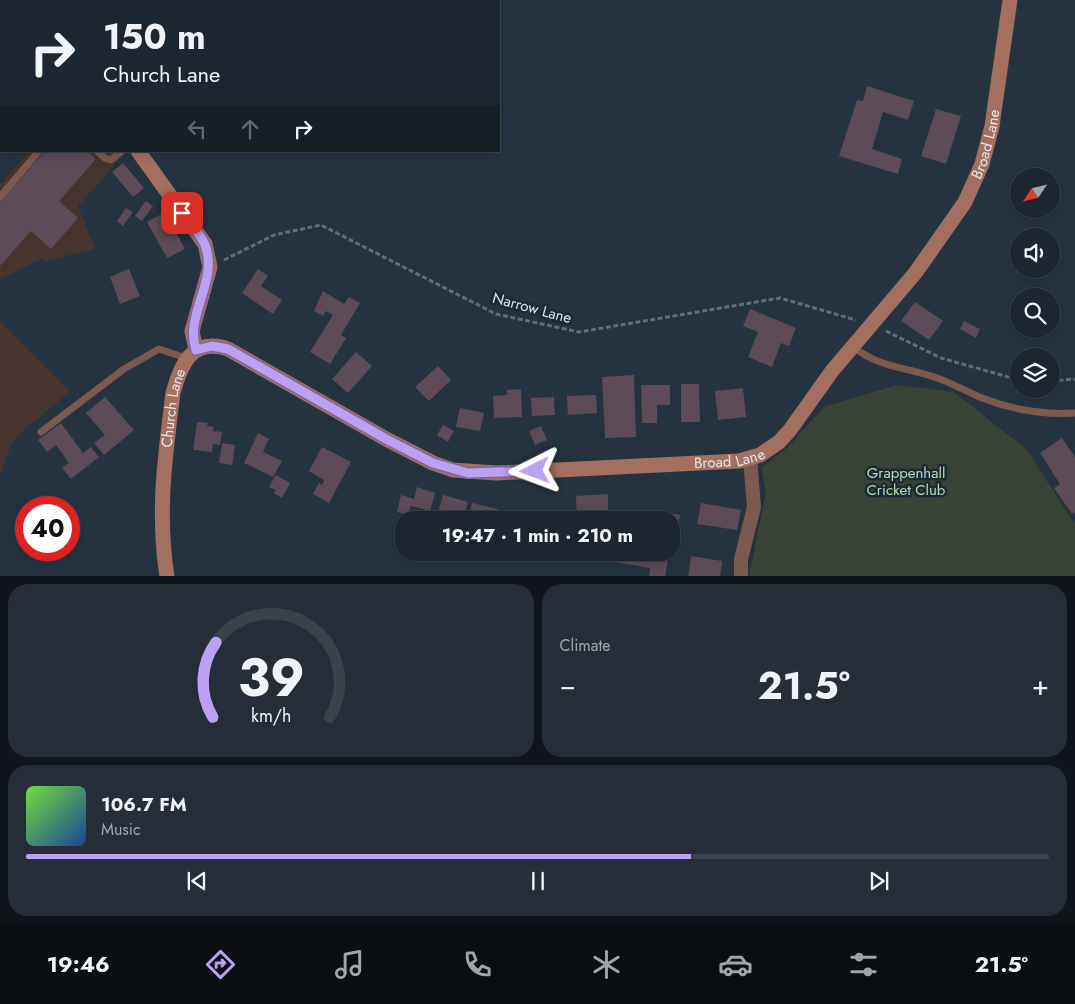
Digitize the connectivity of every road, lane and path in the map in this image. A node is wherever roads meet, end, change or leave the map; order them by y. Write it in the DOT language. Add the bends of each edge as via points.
graph roads {
  1 [pos="1010,0"];
  2 [pos="38,152"];
  3 [pos="98,152"];
  4 [pos="121,152"];
  5 [pos="139,152"];
  6 [pos="0,197"];
  7 [pos="210,267"];
  8 [pos="870,324"];
  9 [pos="852,346"];
  10 [pos="191,354"];
  11 [pos="1010,377"];
  12 [pos="1075,379"];
  13 [pos="1060,380"];
  14 [pos="1075,413"];
  15 [pos="42,432"];
  16 [pos="750,459"];
  17 [pos="167,576"];
  18 [pos="741,576"];
  1 -- 8 [label="street, Broad Lane" via="992,126 975,181 939,242"];
  2 -- 6 [label="lane"];
  3 -- 4 [label="lane" via="111,160"];
  5 -- 7 [label="street, Church Lane" via="205,244"];
  7 -- 8 [label="path, Narrow Lane" via="274,235 321,225 496,314 579,332 780,298"];
  7 -- 10 [label="street, Church Lane" via="192,331"];
  8 -- 9 [label="street, Broad Lane"];
  8 -- 11 [label="path, Narrow Lane" via="941,358"];
  9 -- 14 [label="lane" via="881,364 938,378 1014,409 1046,414"];
  9 -- 16 [label="street, Broad Lane" via="790,430 769,450"];
  10 -- 15 [label="lane" via="158,349 124,370"];
  10 -- 16 [label="street, Broad Lane" via="212,346 228,349 388,440 453,470 496,473"];
  10 -- 17 [label="street, Church Lane" via="178,375 173,393 163,480 161,523"];
  12 -- 13 [label="path"];
  16 -- 18 [label="street" via="754,508 741,559"];
}
